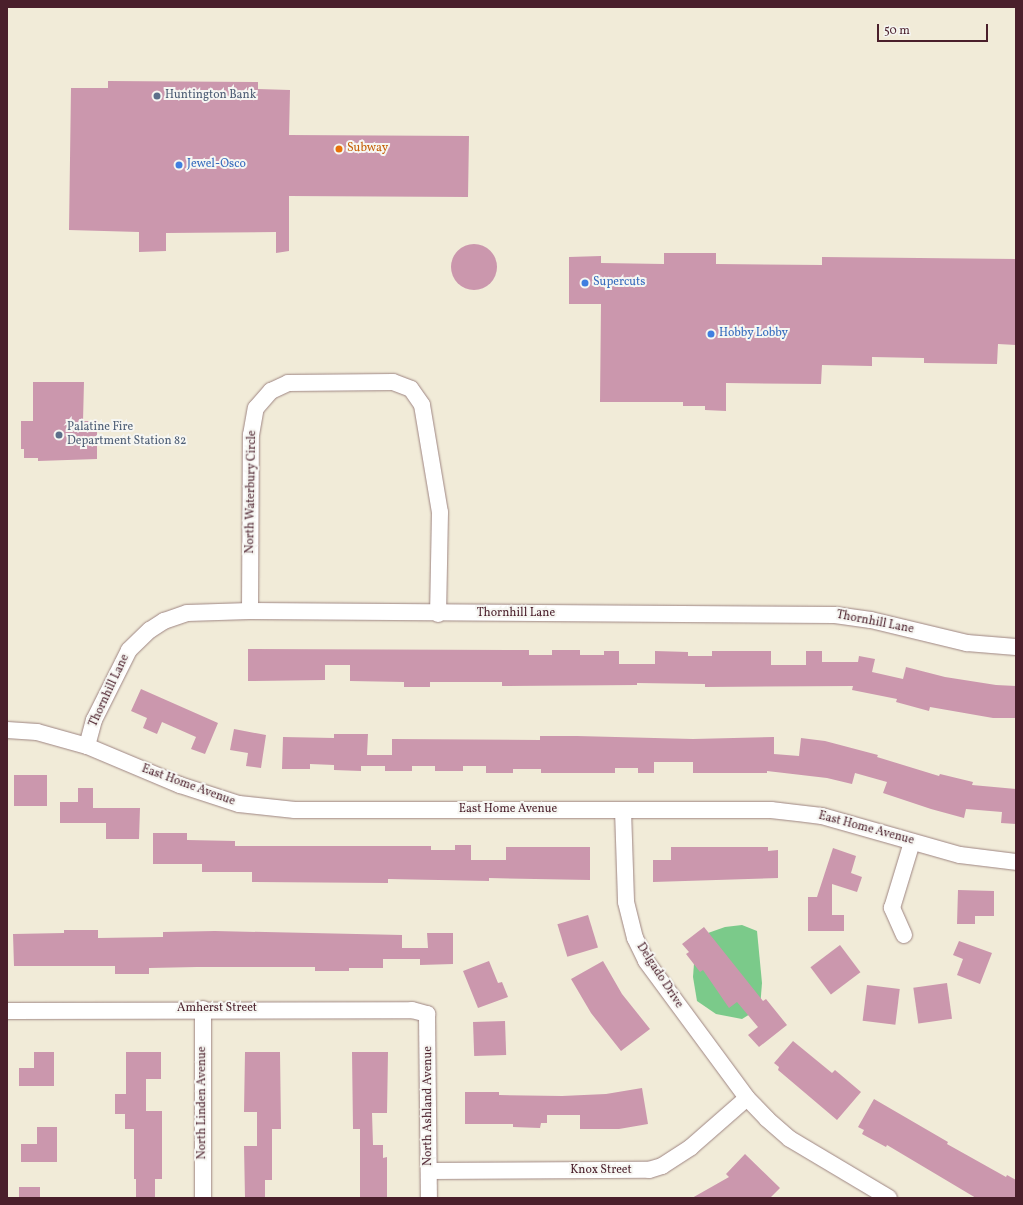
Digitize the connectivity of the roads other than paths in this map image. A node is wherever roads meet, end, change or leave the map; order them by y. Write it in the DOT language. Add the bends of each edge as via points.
graph roads {
  1 [pos="250,611"];
  2 [pos="438,614"];
  3 [pos="1016,647"];
  4 [pos="7,730"];
  5 [pos="87,746"];
  6 [pos="623,810"];
  7 [pos="912,842"];
  8 [pos="1016,862"];
  9 [pos="904,935"];
  10 [pos="203,1009"];
  11 [pos="7,1011"];
  12 [pos="427,1014"];
  13 [pos="747,1098"];
  14 [pos="429,1171"];
  15 [pos="203,1198"];
  16 [pos="429,1198"];
  17 [pos="889,1198"];
  1 -- 2 [label="street, Thornhill Lane"];
  1 -- 2 [label="street, North Waterbury Circle" via="251,435 256,408 271,391 288,383 393,382 411,389 422,405 440,512"];
  1 -- 5 [label="street, Thornhill Lane" via="186,613 164,621 150,630 129,650 120,663 94,720"];
  2 -- 3 [label="street, Thornhill Lane" via="835,615 871,620 967,643"];
  4 -- 5 [label="street, East Home Avenue" via="37,732"];
  5 -- 6 [label="street, East Home Avenue" via="214,798 264,808"];
  6 -- 7 [label="street, East Home Avenue" via="771,810 822,816"];
  6 -- 13 [label="street, Delgado Drive" via="624,889 635,938 650,967"];
  7 -- 8 [label="street, East Home Avenue" via="960,855"];
  7 -- 9 [label="street" via="892,908"];
  10 -- 11 [label="street, Amherst Street"];
  10 -- 12 [label="street, Amherst Street" via="412,1010"];
  10 -- 15 [label="street, North Linden Avenue"];
  12 -- 14 [label="street, North Ashland Avenue"];
  13 -- 14 [label="street, Knox Street" via="691,1147 667,1164 649,1170"];
  13 -- 17 [label="street, Delgado Drive" via="790,1140"];
  14 -- 16 [label="street, North Ashland Avenue"];
}
